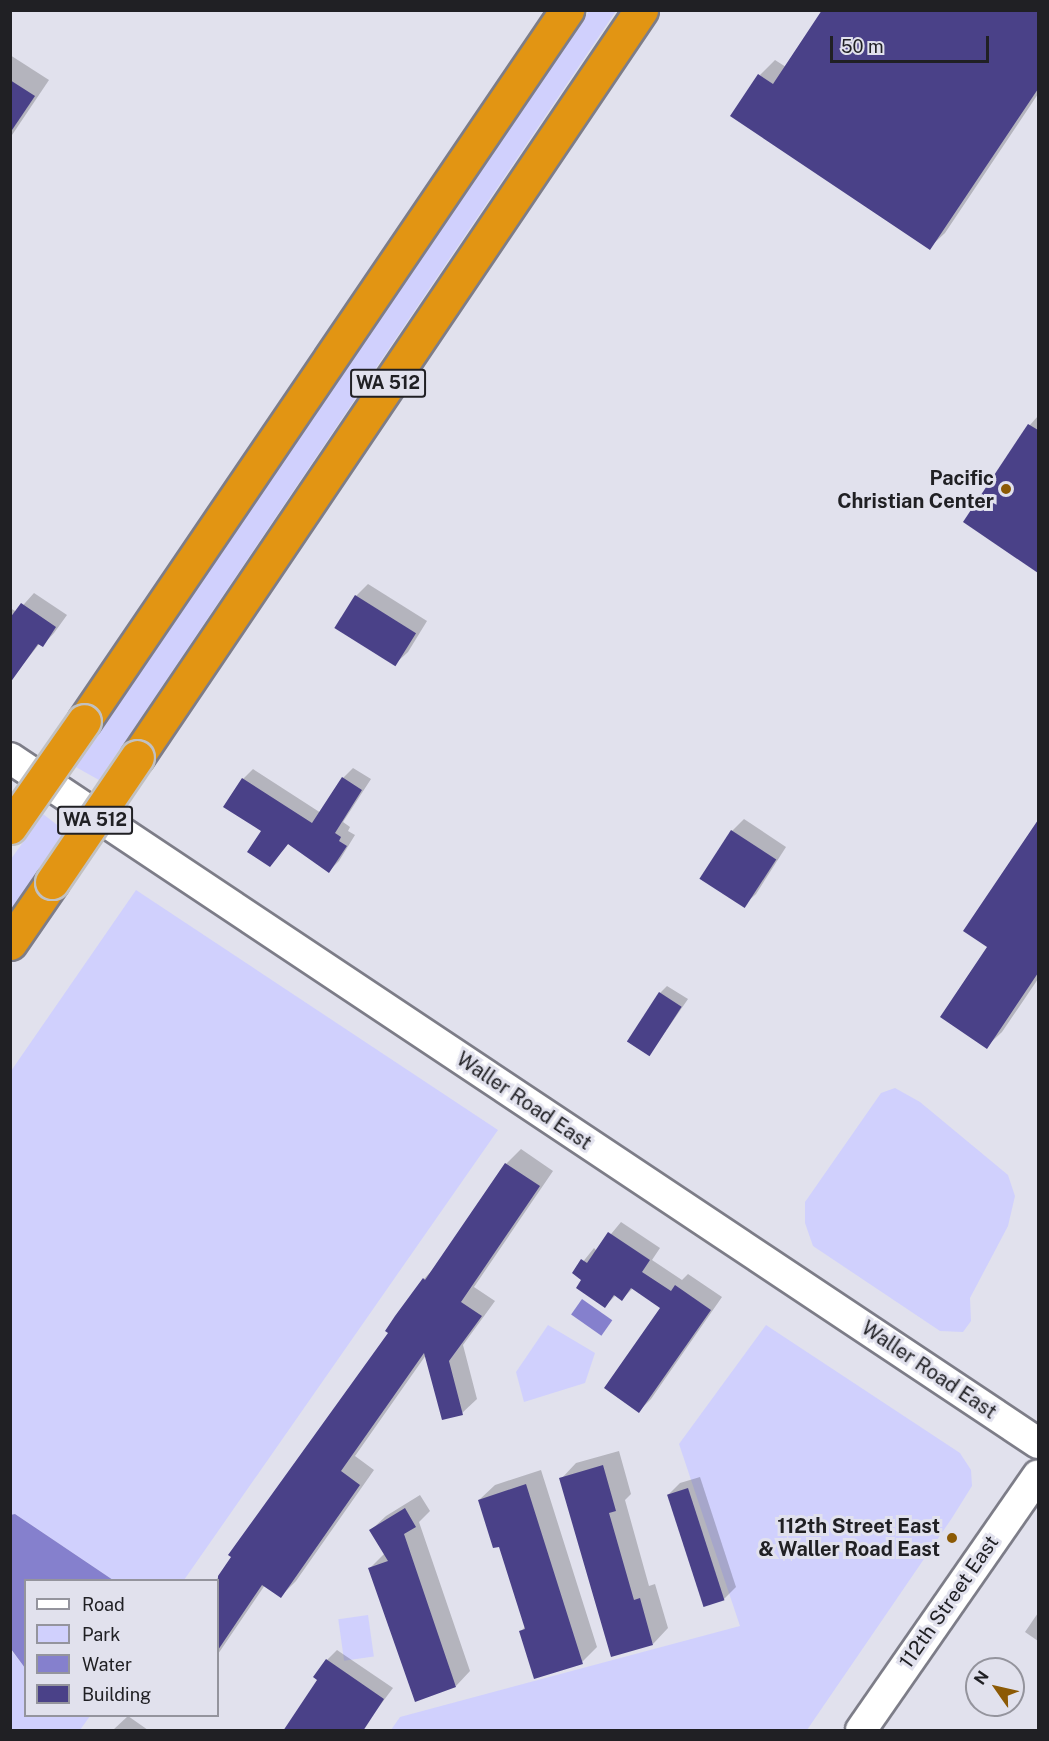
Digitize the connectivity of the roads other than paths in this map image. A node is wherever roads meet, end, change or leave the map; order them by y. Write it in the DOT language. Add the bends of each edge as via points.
graph roads {
  1 [pos="567,10"];
  2 [pos="641,10"];
  3 [pos="10,758"];
  4 [pos="10,827"];
  5 [pos="10,943"];
  6 [pos="1038,1443"];
  7 [pos="1038,1475"];
  8 [pos="861,1731"];
  1 -- 4 [label="highway, WA 512, bridge"];
  2 -- 5 [label="highway, WA 512, bridge"];
  3 -- 6 [label="street, Waller Road East"];
  7 -- 8 [label="street, 112th Street East"];
}
